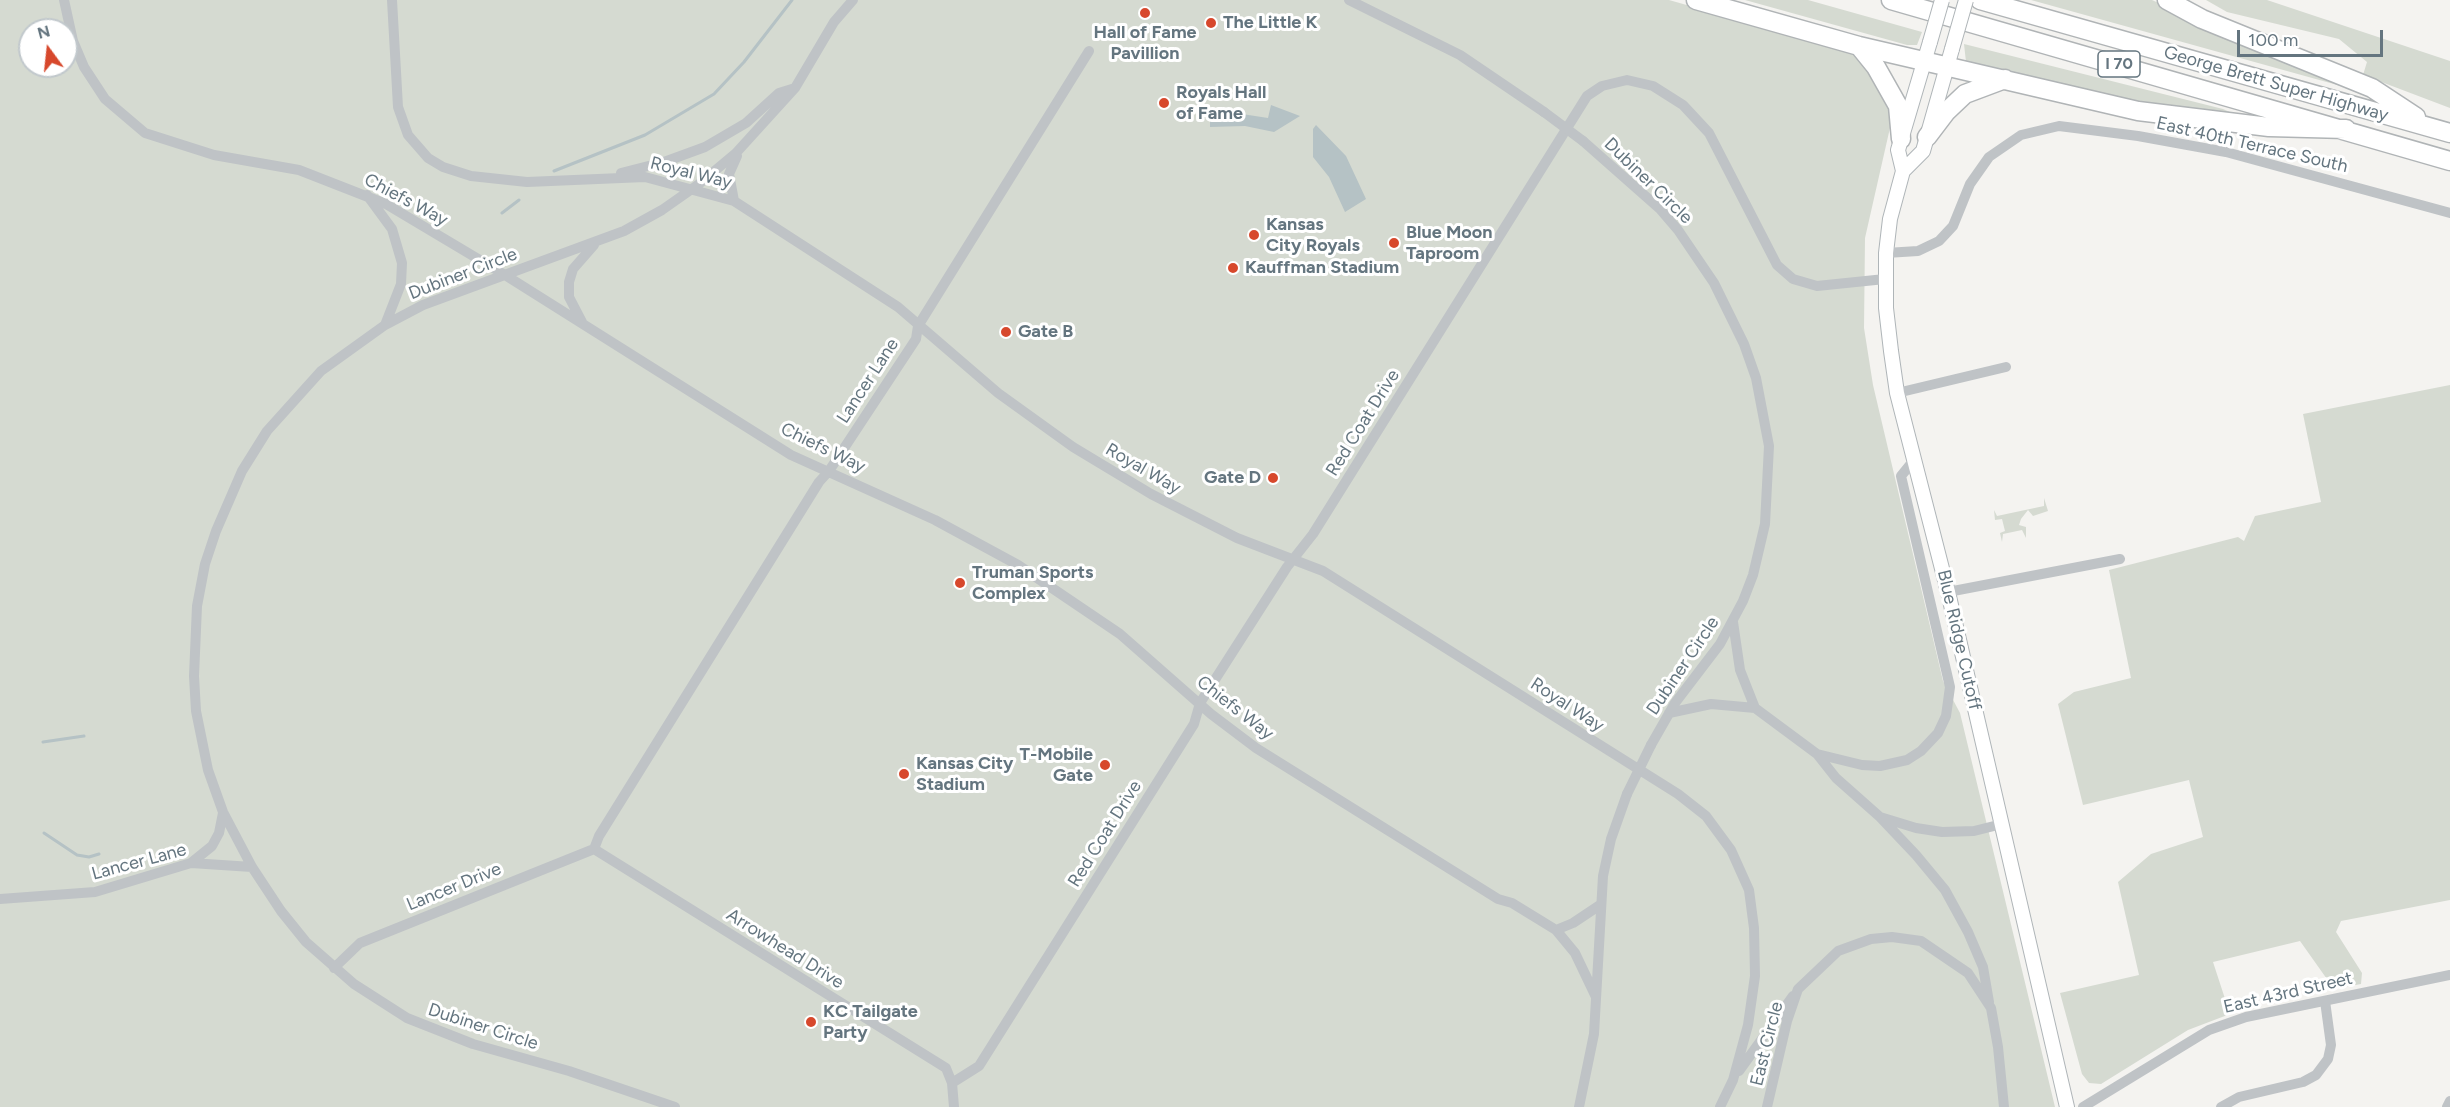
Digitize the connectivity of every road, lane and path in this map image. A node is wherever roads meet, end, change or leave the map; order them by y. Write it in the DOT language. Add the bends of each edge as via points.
graph roads {
  1 [pos="64,0"];
  2 [pos="392,0"];
  3 [pos="853,0"];
  4 [pos="1349,0"];
  5 [pos="1696,0"];
  6 [pos="1891,0"];
  7 [pos="1942,0"];
  8 [pos="1966,0"];
  9 [pos="1980,0"];
  10 [pos="2167,0"];
  11 [pos="1860,46"];
  12 [pos="1089,51"];
  13 [pos="1949,57"];
  14 [pos="1924,60"];
  15 [pos="2005,79"];
  16 [pos="795,87"];
  17 [pos="2346,129"];
  18 [pos="2441,131"];
  19 [pos="1927,137"];
  20 [pos="1902,139"];
  21 [pos="746,143"];
  22 [pos="2450,161"];
  23 [pos="1903,171"];
  24 [pos="606,177"];
  25 [pos="693,189"];
  26 [pos="367,195"];
  27 [pos="734,201"];
  28 [pos="2450,213"];
  29 [pos="596,242"];
  30 [pos="1886,253"];
  31 [pos="505,275"];
  32 [pos="1885,279"];
  33 [pos="385,325"];
  34 [pos="583,325"];
  35 [pos="918,326"];
  36 [pos="2006,367"];
  37 [pos="1897,393"];
  38 [pos="1914,460"];
  39 [pos="830,471"];
  40 [pos="2120,559"];
  41 [pos="1293,561"];
  42 [pos="1948,592"];
  43 [pos="1733,622"];
  44 [pos="1200,704"];
  45 [pos="1755,708"];
  46 [pos="1669,713"];
  47 [pos="1817,754"];
  48 [pos="223,812"];
  49 [pos="1880,817"];
  50 [pos="2002,824"];
  51 [pos="594,849"];
  52 [pos="191,863"];
  53 [pos="252,867"];
  54 [pos="0,899"];
  55 [pos="1600,905"];
  56 [pos="1556,930"];
  57 [pos="334,968"];
  58 [pos="2450,975"];
  59 [pos="1798,989"];
  60 [pos="1596,999"];
  61 [pos="2325,1001"];
  62 [pos="1990,1008"];
  63 [pos="1733,1080"];
  64 [pos="952,1083"];
  65 [pos="2450,1101"];
  66 [pos="675,1107"];
  67 [pos="954,1107"];
  68 [pos="1579,1107"];
  69 [pos="1720,1107"];
  70 [pos="1767,1107"];
  71 [pos="2004,1107"];
  72 [pos="2067,1107"];
  73 [pos="2083,1107"];
  74 [pos="2221,1107"];
  75 [pos="2447,1107"];
  1 -- 26 [label="street, Chiefs Way" via="73,41 84,67 105,99 145,133 214,155 299,170"];
  2 -- 24 [label="street, Royal Way" via="398,107 408,135 428,158 456,172 499,180"];
  3 -- 16 [label="street, Dubiner Circle" via="834,22"];
  4 -- 43 [label="street, Dubiner Circle, bridge" via="1460,55 1583,141 1641,191 1678,230 1723,301 1756,378 1769,446 1765,524 1753,575"];
  5 -- 11 [label="highway"];
  6 -- 17 [label="highway, George Brett Super Highway / I 70"];
  7 -- 14 [label="main road, Blue Ridge Cutoff, bridge"];
  8 -- 13 [label="main road, Blue Ridge Cutoff, bridge"];
  9 -- 18 [label="highway, George Brett Super Highway / I 70"];
  10 -- 18 [label="highway" via="2202,19 2372,88"];
  11 -- 14 [label="highway"];
  11 -- 20 [label="highway" via="1898,106"];
  12 -- 35 [label="street, Lancer Lane"];
  13 -- 14 [label="highway"];
  13 -- 15 [label="highway"];
  13 -- 19 [label="main road, Blue Ridge Cutoff"];
  14 -- 20 [label="main road, Blue Ridge Cutoff"];
  15 -- 17 [label="highway" via="2138,111 2269,127"];
  15 -- 19 [label="highway" via="1965,94"];
  16 -- 21 [label="street, Dubiner Circle"];
  16 -- 24 [label="street" via="779,93 746,123 705,147"];
  17 -- 22 [label="highway, I 70"];
  19 -- 23 [label="main road, Blue Ridge Cutoff" via="1920,156"];
  20 -- 23 [label="main road, Blue Ridge Cutoff" via="1898,150"];
  21 -- 25 [label="street, Dubiner Circle"];
  21 -- 27 [label="street" via="729,174"];
  23 -- 30 [label="main road, Blue Ridge Cutoff"];
  24 -- 25 [label="street, Royal Way" via="645,177"];
  25 -- 27 [label="street, Royal Way"];
  25 -- 29 [label="street, Dubiner Circle" via="662,210"];
  26 -- 31 [label="street, Chiefs Way"];
  26 -- 33 [label="street" via="392,229 402,263 401,284"];
  27 -- 35 [label="street, Royal Way" via="898,307"];
  28 -- 30 [label="street, East 40th Terrace South" via="2226,152 2059,126 2021,135 1989,157 1970,184 1953,226 1939,241 1918,250"];
  29 -- 31 [label="street, Dubiner Circle"];
  29 -- 34 [label="street" via="573,269 569,282 569,297"];
  30 -- 32 [label="main road, Blue Ridge Cutoff"];
  31 -- 33 [label="street, Dubiner Circle" via="450,293"];
  31 -- 34 [label="street, Chiefs Way"];
  32 -- 37 [label="main road, Blue Ridge Cutoff"];
  32 -- 41 [label="street, Red Coat Drive" via="1817,286 1793,279 1777,265 1714,142 1694,114 1645,83 1626,80 1602,86 1580,104"];
  33 -- 48 [label="street, Dubiner Circle" via="321,371 267,431 242,471 205,564 197,606 194,676 201,741"];
  34 -- 39 [label="street, Chiefs Way" via="791,455"];
  35 -- 39 [label="street, Lancer Lane" via="916,339"];
  35 -- 41 [label="street, Royal Way" via="998,393 1111,471 1237,538"];
  36 -- 37 [label="street"];
  37 -- 38 [label="main road, Blue Ridge Cutoff"];
  38 -- 42 [label="main road, Blue Ridge Cutoff"];
  38 -- 47 [label="street" via="1901,476 1950,687 1946,717 1938,733 1921,751 1894,765 1862,765"];
  39 -- 44 [label="street, Chiefs Way" via="942,524 1027,571 1120,634"];
  39 -- 51 [label="street, Lancer Lane" via="819,482"];
  40 -- 42 [label="street"];
  41 -- 44 [label="street, Red Coat Drive"];
  41 -- 63 [label="street, Royal Way" via="1323,571 1678,794 1706,816 1731,850 1749,890 1754,928 1755,976 1748,1025"];
  42 -- 50 [label="main road, Blue Ridge Cutoff"];
  43 -- 45 [label="street" via="1740,670"];
  43 -- 46 [label="street, Dubiner Circle"];
  44 -- 56 [label="street, Chiefs Way" via="1256,747 1498,899 1512,903"];
  44 -- 64 [label="street, Red Coat Drive" via="1194,724 979,1066"];
  45 -- 46 [label="street" via="1711,704"];
  45 -- 47 [label="street"];
  46 -- 55 [label="street, Dubiner Circle, bridge" via="1627,794 1611,839"];
  47 -- 49 [label="street" via="1836,778"];
  48 -- 52 [label="street" via="212,846"];
  48 -- 53 [label="street, Dubiner Circle"];
  49 -- 50 [label="street" via="1942,832 1974,831"];
  49 -- 62 [label="street" via="1945,890 1983,967"];
  50 -- 72 [label="main road, Blue Ridge Cutoff"];
  51 -- 57 [label="street, Lancer Drive" via="360,943"];
  51 -- 64 [label="street, Arrowhead Drive" via="945,1068"];
  52 -- 53 [label="street, Lancer Lane"];
  52 -- 54 [label="street, Lancer Lane" via="94,892"];
  53 -- 57 [label="street, Dubiner Circle" via="280,911"];
  55 -- 56 [label="street"];
  55 -- 60 [label="street, Dubiner Circle"];
  56 -- 60 [label="street, Chiefs Way" via="1575,953"];
  57 -- 66 [label="street, Dubiner Circle" via="382,1004 441,1033"];
  58 -- 61 [label="street, East 43rd Street"];
  59 -- 62 [label="street, East Circle" via="1838,951 1871,939 1892,937 1922,941 1942,954 1968,973"];
  59 -- 63 [label="street, East Circle"];
  59 -- 70 [label="street, East Circle"];
  60 -- 68 [label="street, Dubiner Circle" via="1594,1034"];
  61 -- 73 [label="street, East 43rd Street" via="2246,1017 2209,1030"];
  61 -- 74 [label="street" via="2331,1045 2328,1059 2316,1075 2303,1082 2239,1097"];
  62 -- 71 [label="street, East Circle"];
  63 -- 69 [label="street, Royal Way"];
  64 -- 67 [label="street"];
  65 -- 75 [label="street"];
}
